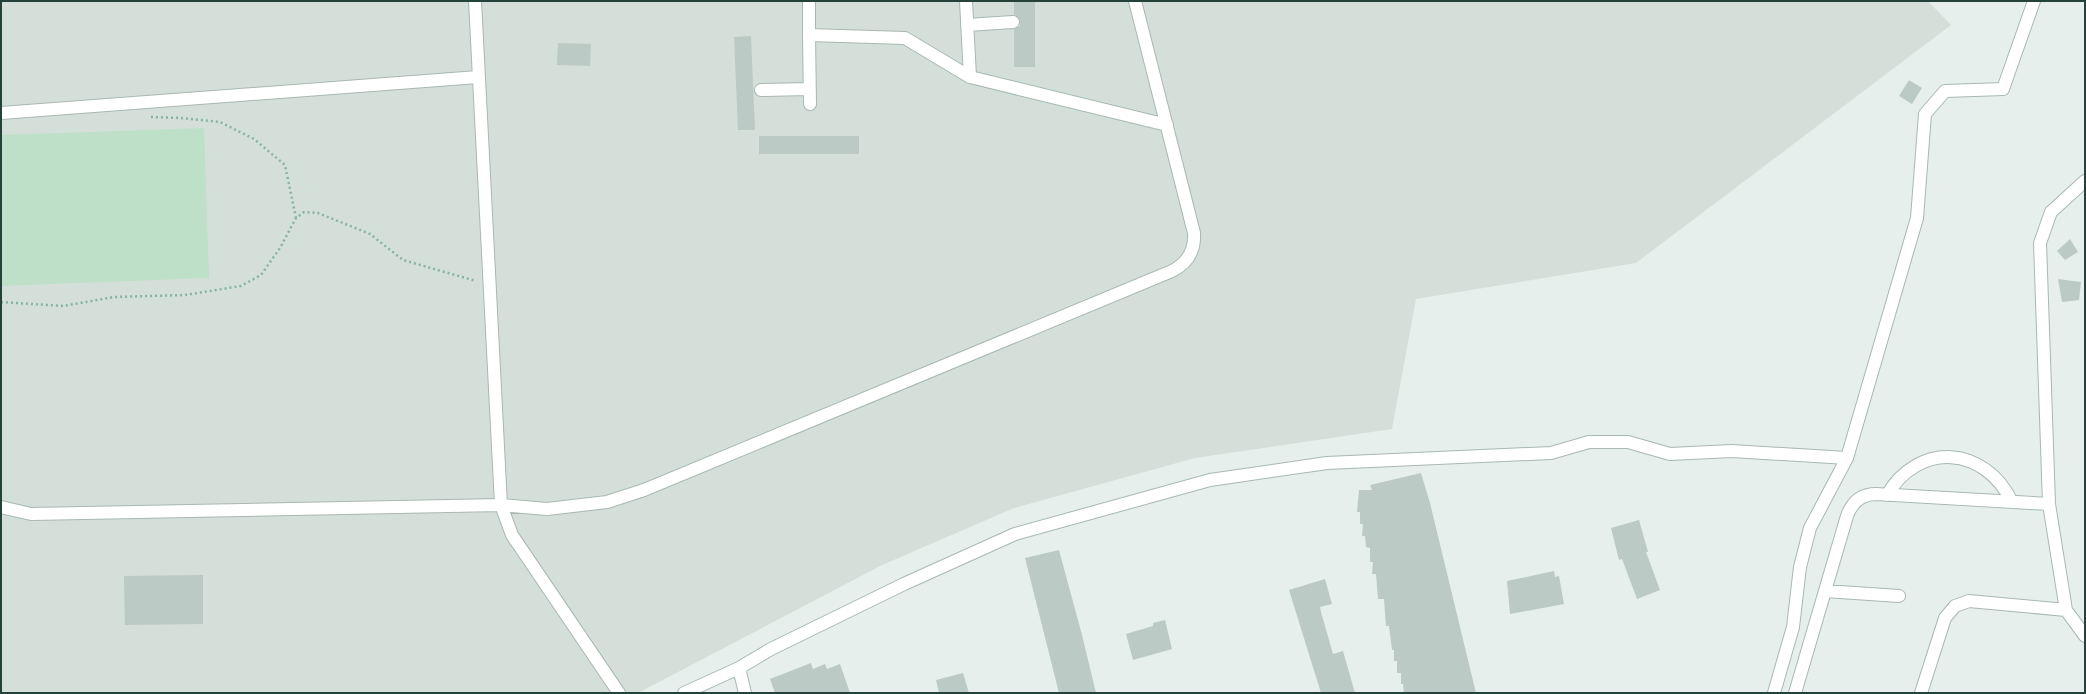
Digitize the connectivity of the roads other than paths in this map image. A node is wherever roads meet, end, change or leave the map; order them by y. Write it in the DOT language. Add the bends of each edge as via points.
graph roads {
  1 [pos="474,1"];
  2 [pos="809,1"];
  3 [pos="966,1"];
  4 [pos="1135,1"];
  5 [pos="2034,1"];
  6 [pos="1013,22"];
  7 [pos="967,25"];
  8 [pos="809,35"];
  9 [pos="478,77"];
  10 [pos="970,77"];
  11 [pos="809,89"];
  12 [pos="762,90"];
  13 [pos="810,104"];
  14 [pos="1,113"];
  15 [pos="1167,125"];
  16 [pos="2085,181"];
  17 [pos="1847,458"];
  18 [pos="1887,495"];
  19 [pos="2012,502"];
  20 [pos="2049,504"];
  21 [pos="501,505"];
  22 [pos="1,506"];
  23 [pos="1824,591"];
  24 [pos="1899,596"];
  25 [pos="2066,610"];
  26 [pos="2085,636"];
  27 [pos="739,668"];
  28 [pos="619,693"];
  29 [pos="684,693"];
  30 [pos="745,693"];
  31 [pos="1774,693"];
  32 [pos="1795,693"];
  33 [pos="1921,693"];
  1 -- 9 [label="street"];
  2 -- 8 [label="street"];
  3 -- 7 [label="street"];
  4 -- 15 [label="street"];
  5 -- 17 [label="street" via="2003,89 1945,91 1925,114 1917,218"];
  6 -- 7 [label="street"];
  7 -- 10 [label="street"];
  8 -- 10 [label="street" via="905,38"];
  8 -- 11 [label="street"];
  9 -- 14 [label="street"];
  9 -- 21 [label="street"];
  10 -- 15 [label="street"];
  11 -- 12 [label="street"];
  11 -- 13 [label="street"];
  15 -- 21 [label="street" via="1194,233 1193,249 1179,268 644,490 607,502 547,509"];
  16 -- 20 [label="street" via="2051,212 2040,243"];
  17 -- 27 [label="street" via="1732,451 1670,454 1628,442 1589,442 1551,453 1327,463 1210,480 1015,534 904,584 771,649"];
  17 -- 31 [label="street" via="1810,528 1800,567 1793,627"];
  18 -- 19 [label="street"];
  18 -- 19 [label="street" via="1910,468 1931,459 1955,457 1978,464 1989,471"];
  18 -- 23 [label="street" via="1864,496 1849,510"];
  19 -- 20 [label="street"];
  20 -- 25 [label="street"];
  21 -- 22 [label="street" via="31,514"];
  21 -- 28 [label="street" via="512,535"];
  23 -- 24 [label="street"];
  23 -- 32 [label="street"];
  25 -- 26 [label="street"];
  25 -- 33 [label="street" via="1969,602 1955,606 1945,618"];
  27 -- 29 [label="street"];
  27 -- 30 [label="street"];
}
